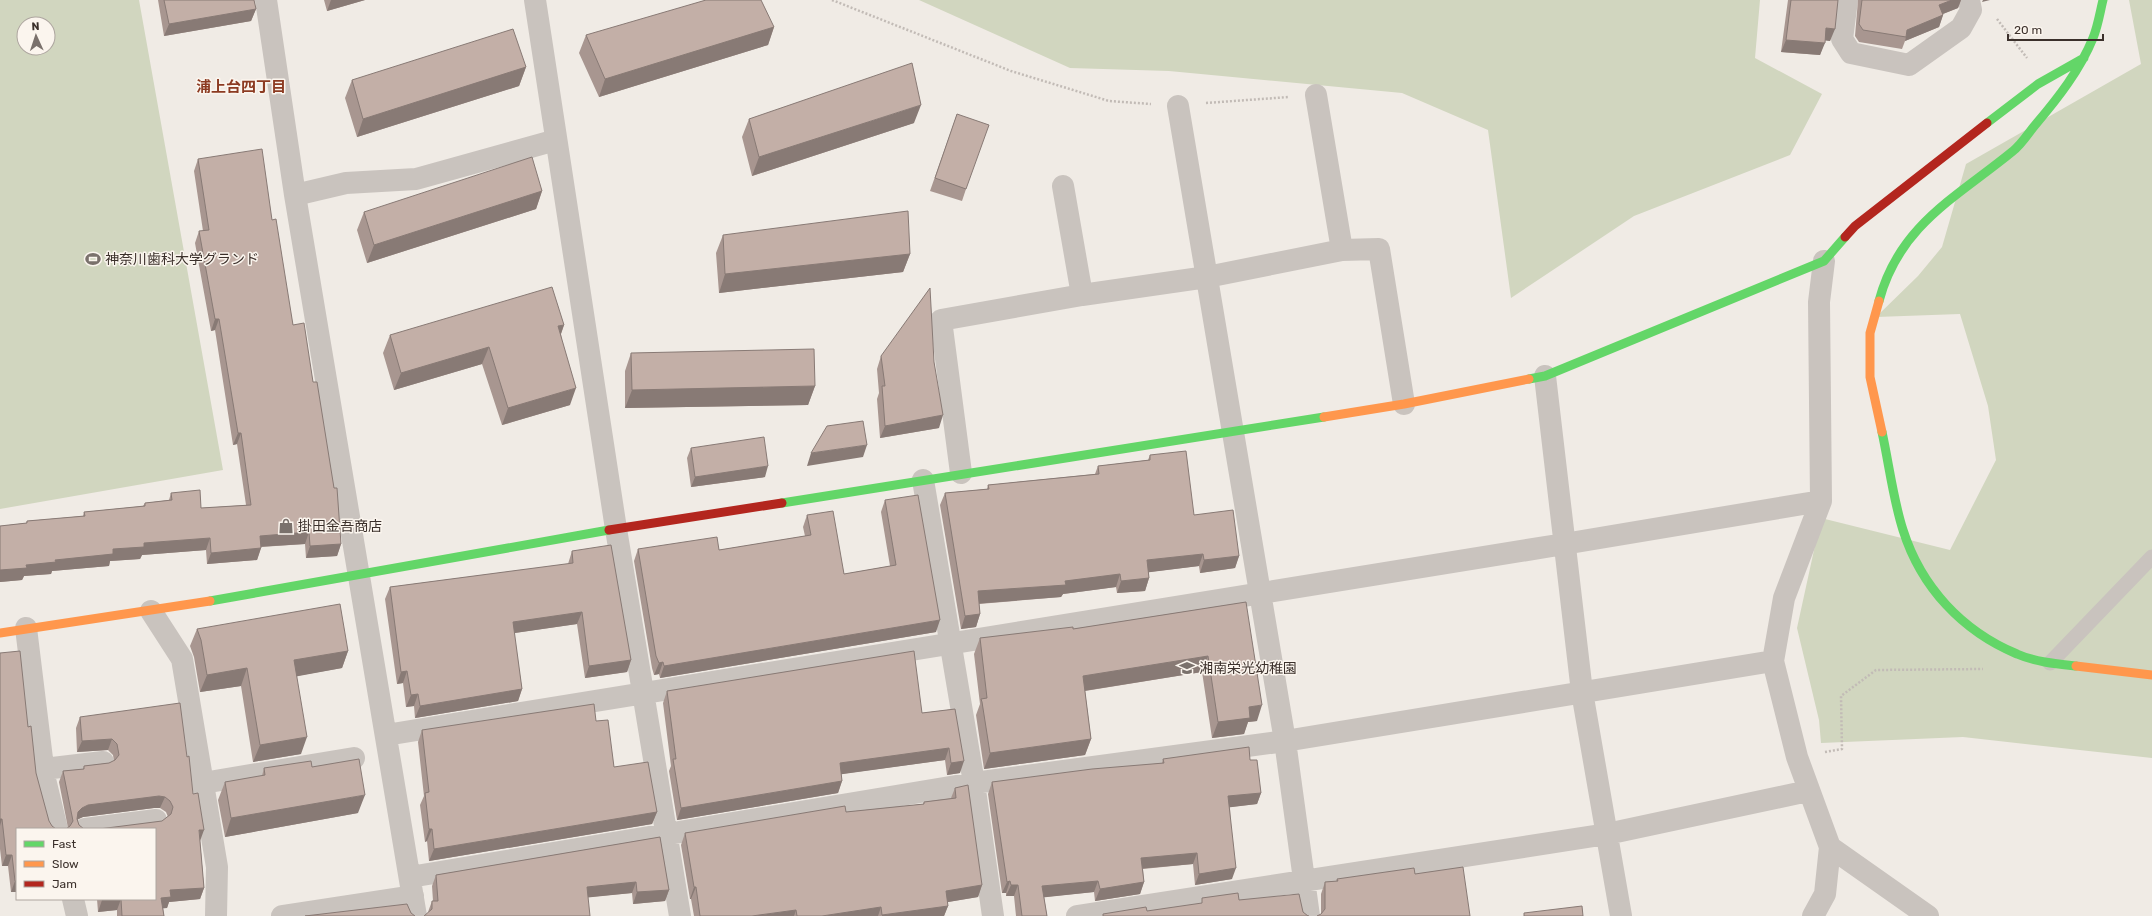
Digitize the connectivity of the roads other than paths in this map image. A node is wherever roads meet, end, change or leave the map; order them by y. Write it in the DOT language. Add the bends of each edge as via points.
graph roads {
  1 [pos="266,0"];
  2 [pos="535,0"];
  3 [pos="1847,0"];
  4 [pos="1968,0"];
  5 [pos="2103,0"];
  6 [pos="2084,58"];
  7 [pos="1316,95"];
  8 [pos="1178,106"];
  9 [pos="556,140"];
  10 [pos="1063,186"];
  11 [pos="295,195"];
  12 [pos="1342,250"];
  13 [pos="1824,261"];
  14 [pos="1207,277"];
  15 [pos="1082,295"];
  16 [pos="1545,376"];
  17 [pos="1404,404"];
  18 [pos="1233,431"];
  19 [pos="961,473"];
  20 [pos="923,480"];
  21 [pos="1821,500"];
  22 [pos="616,529"];
  23 [pos="1564,544"];
  24 [pos="2152,557"];
  25 [pos="360,573"];
  26 [pos="1260,594"];
  27 [pos="152,611"];
  28 [pos="26,628"];
  29 [pos="0,632"];
  30 [pos="949,644"];
  31 [pos="1773,661"];
  32 [pos="2050,663"];
  33 [pos="2152,676"];
  34 [pos="1582,692"];
  35 [pos="643,694"];
  36 [pos="386,735"];
  37 [pos="1285,741"];
  38 [pos="354,758"];
  39 [pos="103,762"];
  40 [pos="44,769"];
  41 [pos="203,783"];
  42 [pos="974,783"];
  43 [pos="1808,791"];
  44 [pos="156,820"];
  45 [pos="57,828"];
  46 [pos="93,828"];
  47 [pos="666,833"];
  48 [pos="1607,834"];
  49 [pos="1830,847"];
  50 [pos="1303,881"];
  51 [pos="413,896"];
  52 [pos="73,900"];
  53 [pos="77,916"];
  54 [pos="216,916"];
  55 [pos="282,916"];
  56 [pos="680,916"];
  57 [pos="993,916"];
  58 [pos="1078,916"];
  59 [pos="1310,916"];
  60 [pos="1621,916"];
  61 [pos="1813,916"];
  62 [pos="1928,916"];
  1 -- 11 [label="street"];
  2 -- 9 [label="street"];
  3 -- 4 [label="street" via="1842,39 1851,53 1909,65 1961,28 1971,10"];
  5 -- 6 [label="street" via="2094,37"];
  6 -- 13 [label="street" via="2038,84 1855,226"];
  6 -- 32 [label="street" via="2060,97 2014,150 1945,202 1907,240 1882,288 1870,332 1870,376 1903,530 1920,572 1940,600 1976,631 2017,654"];
  7 -- 12 [label="street"];
  8 -- 14 [label="street"];
  9 -- 11 [label="street" via="416,178 346,183"];
  9 -- 22 [label="street"];
  10 -- 15 [label="street"];
  11 -- 25 [label="street"];
  12 -- 14 [label="street"];
  12 -- 17 [label="street" via="1379,249"];
  13 -- 16 [label="street"];
  13 -- 21 [label="street" via="1819,302"];
  14 -- 15 [label="street"];
  14 -- 18 [label="street"];
  15 -- 19 [label="street" via="941,320"];
  16 -- 17 [label="street"];
  16 -- 23 [label="street"];
  17 -- 18 [label="street"];
  18 -- 19 [label="street"];
  18 -- 26 [label="street"];
  19 -- 20 [label="street"];
  20 -- 22 [label="street"];
  20 -- 30 [label="street"];
  21 -- 23 [label="street"];
  21 -- 31 [label="street" via="1784,598"];
  22 -- 25 [label="street"];
  22 -- 35 [label="street"];
  23 -- 26 [label="street"];
  23 -- 34 [label="street"];
  24 -- 32 [label="lane"];
  25 -- 27 [label="street"];
  25 -- 36 [label="street"];
  26 -- 30 [label="street"];
  26 -- 37 [label="street"];
  27 -- 28 [label="street"];
  27 -- 41 [label="street" via="182,659"];
  28 -- 29 [label="street"];
  28 -- 40 [label="street"];
  30 -- 35 [label="street"];
  30 -- 42 [label="street"];
  31 -- 34 [label="street"];
  31 -- 43 [label="street"];
  32 -- 33 [label="street"];
  34 -- 37 [label="street"];
  34 -- 48 [label="street"];
  35 -- 36 [label="street"];
  35 -- 47 [label="street"];
  36 -- 51 [label="street"];
  37 -- 42 [label="street"];
  37 -- 50 [label="street"];
  38 -- 41 [label="street"];
  39 -- 40 [label="street"];
  40 -- 45 [label="street"];
  41 -- 54 [label="street" via="217,867"];
  42 -- 47 [label="street"];
  42 -- 57 [label="street"];
  43 -- 48 [label="street"];
  43 -- 49 [label="street"];
  44 -- 46 [label="street"];
  47 -- 51 [label="street"];
  47 -- 56 [label="street"];
  48 -- 50 [label="street"];
  48 -- 60 [label="street"];
  49 -- 61 [label="street" via="1825,894"];
  49 -- 62 [label="street"];
  50 -- 58 [label="street"];
  50 -- 59 [label="street"];
  51 -- 55 [label="street"];
  52 -- 53 [label="street"];
}
